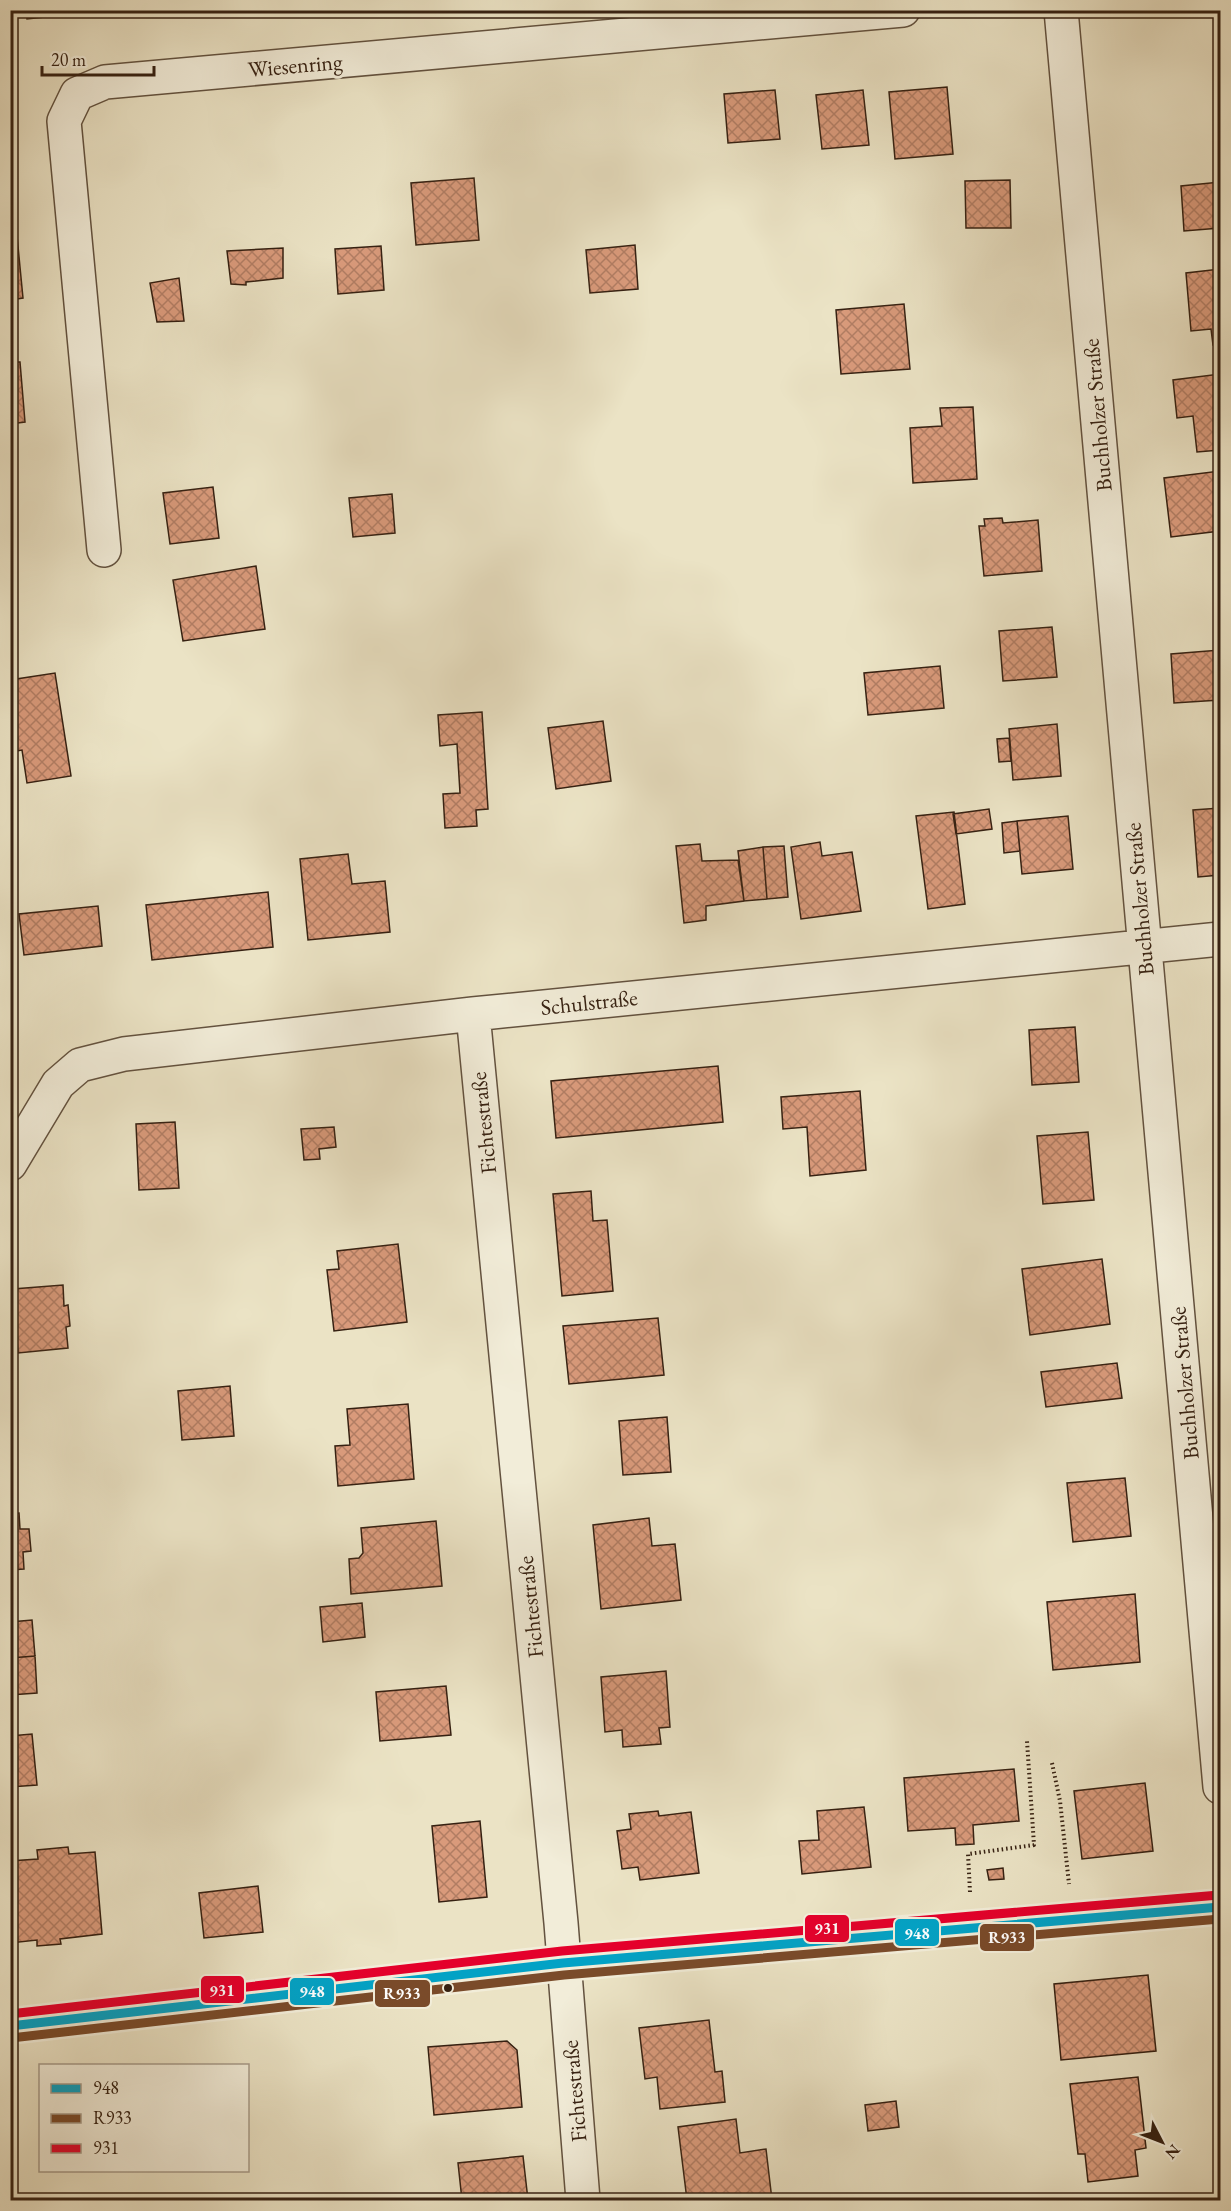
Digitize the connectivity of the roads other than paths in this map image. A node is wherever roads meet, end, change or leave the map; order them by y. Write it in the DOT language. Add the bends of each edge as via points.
graph roads {
  1 [pos="903,10"];
  2 [pos="1061,10"];
  3 [pos="104,550"];
  4 [pos="1221,939"];
  5 [pos="1144,946"];
  6 [pos="473,1014"];
  7 [pos="10,1164"];
  8 [pos="1221,1787"];
  9 [pos="1221,1907"];
  10 [pos="563,1963"];
  11 [pos="10,2026"];
  12 [pos="583,2200"];
  1 -- 3 [label="street, Wiesenring" via="105,82 77,94 64,121"];
  2 -- 5 [label="street, Buchholzer Straße"];
  4 -- 5 [label="street, Schulstraße"];
  5 -- 6 [label="street, Schulstraße"];
  5 -- 8 [label="street, Buchholzer Straße"];
  6 -- 7 [label="street, Schulstraße" via="124,1054 80,1065 58,1084"];
  6 -- 10 [label="street, Fichtestraße"];
  9 -- 10 [label="main road"];
  10 -- 11 [label="main road"];
  10 -- 12 [label="street, Fichtestraße"];
}
